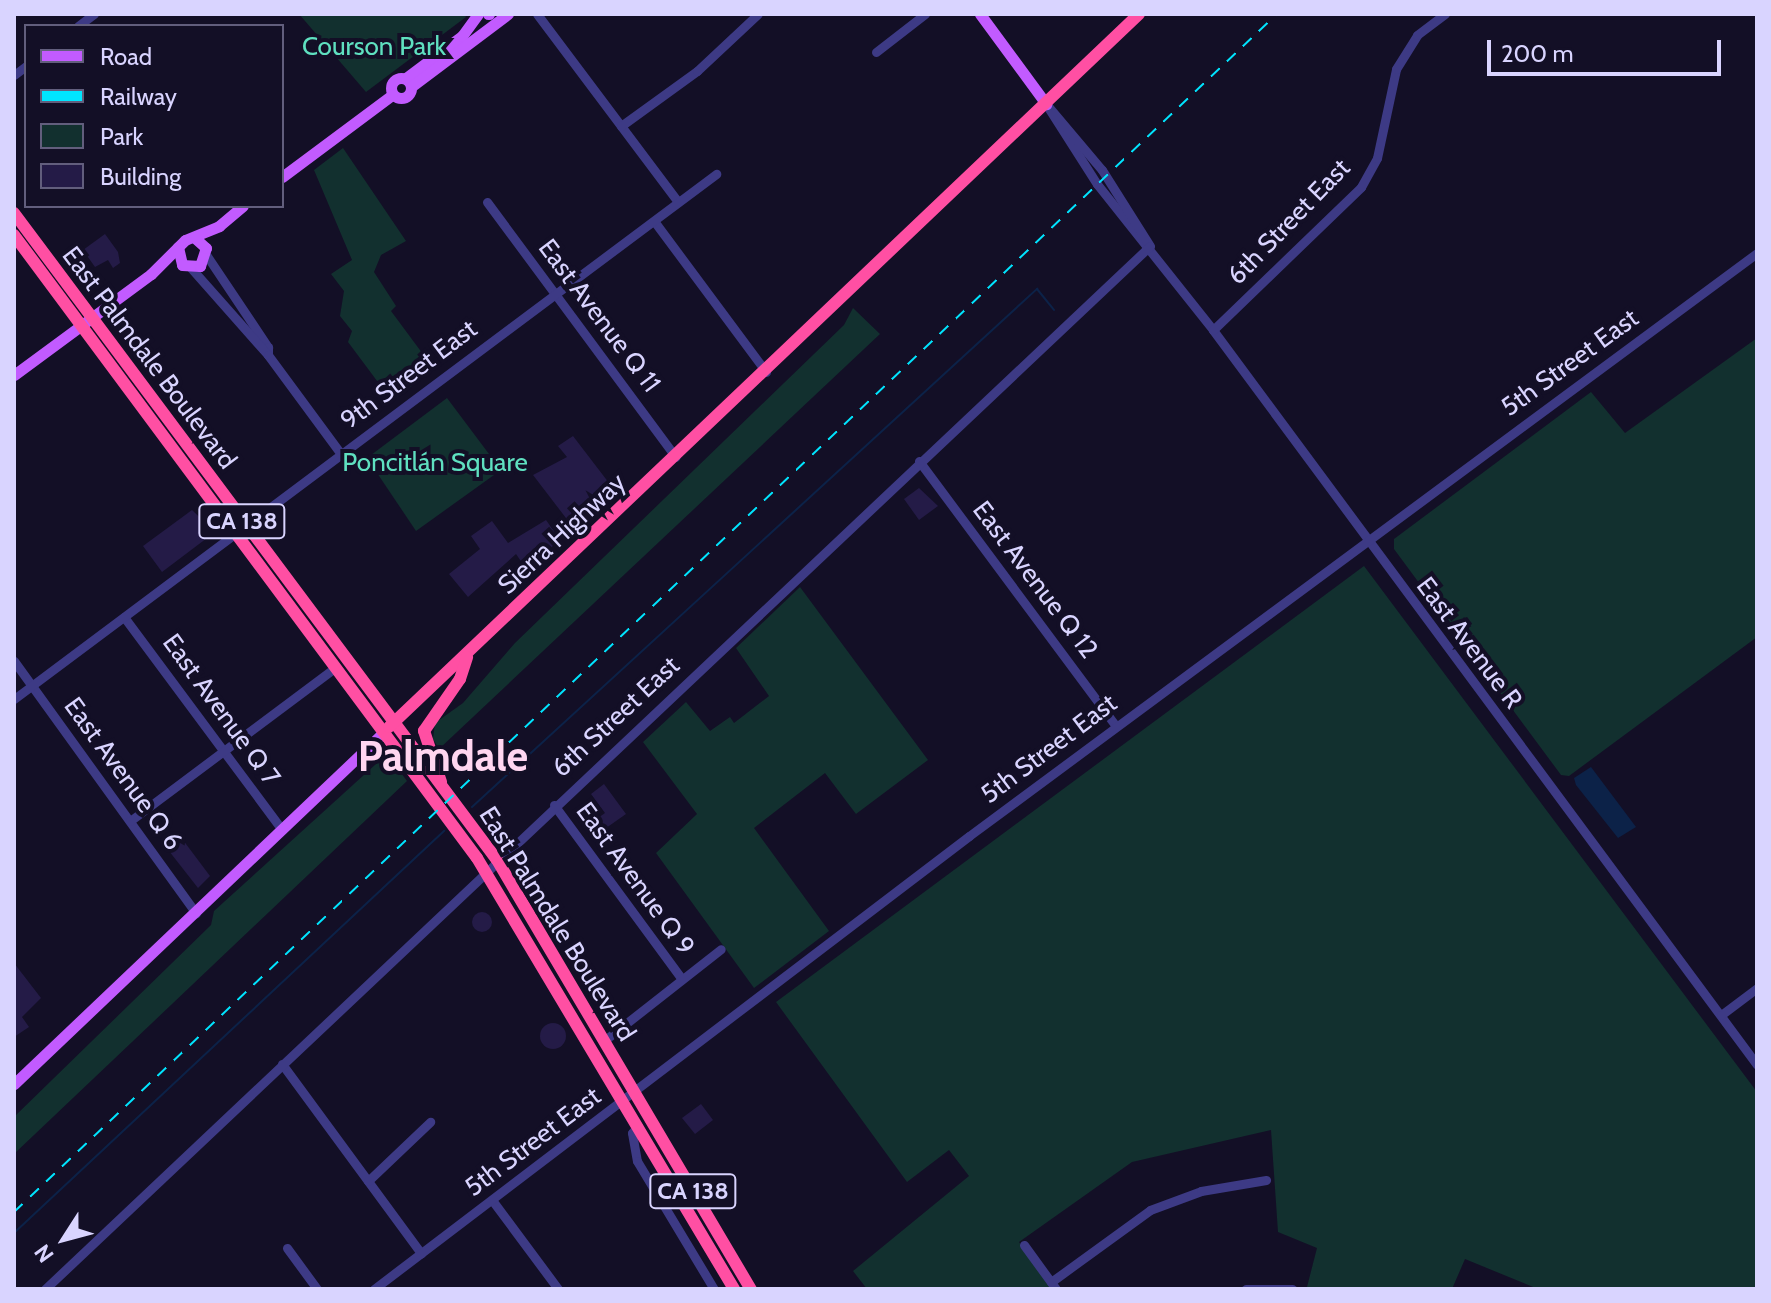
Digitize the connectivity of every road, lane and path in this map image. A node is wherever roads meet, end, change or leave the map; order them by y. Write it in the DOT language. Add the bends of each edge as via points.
graph roads {
  1 [pos="508,14"];
  2 [pos="537,14"];
  3 [pos="758,14"];
  4 [pos="925,14"];
  5 [pos="980,14"];
  6 [pos="1139,14"];
  7 [pos="1445,14"];
  8 [pos="481,18"];
  9 [pos="876,52"];
  10 [pos="1046,104"];
  11 [pos="621,126"];
  12 [pos="716,174"];
  13 [pos="284,176"];
  14 [pos="487,202"];
  15 [pos="678,202"];
  16 [pos="241,208"];
  17 [pos="14,213"];
  18 [pos="654,221"];
  19 [pos="219,226"];
  20 [pos="14,235"];
  21 [pos="195,238"];
  22 [pos="1150,246"];
  23 [pos="178,247"];
  24 [pos="206,252"];
  25 [pos="1757,253"];
  26 [pos="187,267"];
  27 [pos="151,274"];
  28 [pos="554,294"];
  29 [pos="88,321"];
  30 [pos="1213,330"];
  31 [pos="268,355"];
  32 [pos="766,372"];
  33 [pos="14,375"];
  34 [pos="341,454"];
  35 [pos="676,457"];
  36 [pos="919,461"];
  37 [pos="241,529"];
  38 [pos="1366,541"];
  39 [pos="124,617"];
  40 [pos="467,655"];
  41 [pos="14,661"];
  42 [pos="336,667"];
  43 [pos="32,686"];
  44 [pos="14,699"];
  45 [pos="1116,726"];
  46 [pos="389,727"];
  47 [pos="224,752"];
  48 [pos="441,785"];
  49 [pos="554,805"];
  50 [pos="130,821"];
  51 [pos="282,830"];
  52 [pos="497,860"];
  53 [pos="485,871"];
  54 [pos="196,913"];
  55 [pos="721,949"];
  56 [pos="681,978"];
  57 [pos="1757,988"];
  58 [pos="1721,1015"];
  59 [pos="605,1040"];
  60 [pos="282,1064"];
  61 [pos="1757,1065"];
  62 [pos="14,1084"];
  63 [pos="635,1093"];
  64 [pos="624,1101"];
  65 [pos="430,1122"];
  66 [pos="638,1126"];
  67 [pos="1266,1180"];
  68 [pos="368,1181"];
  69 [pos="492,1200"];
  70 [pos="1024,1245"];
  71 [pos="287,1248"];
  72 [pos="421,1253"];
  73 [pos="1053,1286"];
  74 [pos="45,1289"];
  75 [pos="317,1289"];
  76 [pos="374,1289"];
  77 [pos="558,1289"];
  78 [pos="714,1289"];
  79 [pos="734,1289"];
  80 [pos="751,1289"];
  81 [pos="1246,1289"];
  82 [pos="1292,1289"];
  1 -- 8 [label="main road" via="493,27"];
  2 -- 11 [label="street"];
  3 -- 11 [label="street" via="697,71"];
  4 -- 9 [label="street"];
  5 -- 10 [label="main road, East Avenue R"];
  6 -- 10 [label="highway, Sierra Highway"];
  7 -- 30 [label="street, 6th Street East" via="1417,35 1396,69 1377,158 1361,187"];
  8 -- 13 [label="main road" via="409,82 392,84 392,95"];
  10 -- 22 [label="street, East Avenue R" via="1061,114 1144,227"];
  10 -- 32 [label="highway, Sierra Highway"];
  11 -- 15 [label="street"];
  12 -- 15 [label="street, 9th Street East"];
  14 -- 28 [label="street, East Avenue Q 11"];
  15 -- 18 [label="street, 9th Street East"];
  16 -- 19 [label="main road"];
  17 -- 29 [label="highway, East Palmdale Boulevard / CA 138"];
  18 -- 28 [label="street, 9th Street East"];
  18 -- 32 [label="street"];
  19 -- 21 [label="main road"];
  19 -- 24 [label="main road"];
  20 -- 29 [label="highway, East Palmdale Boulevard / CA 138"];
  21 -- 23 [label="main road"];
  21 -- 24 [label="main road"];
  22 -- 30 [label="street, East Avenue R"];
  22 -- 36 [label="street, 6th Street East"];
  23 -- 26 [label="main road"];
  23 -- 27 [label="main road"];
  24 -- 26 [label="main road"];
  24 -- 31 [label="street"];
  25 -- 38 [label="street, 5th Street East"];
  26 -- 27 [label="main road"];
  26 -- 31 [label="street"];
  27 -- 29 [label="main road"];
  28 -- 34 [label="street, 9th Street East"];
  28 -- 35 [label="street, East Avenue Q 11"];
  29 -- 33 [label="main road"];
  29 -- 37 [label="highway, East Palmdale Boulevard / CA 138"];
  30 -- 38 [label="street, East Avenue R"];
  31 -- 34 [label="street"];
  32 -- 35 [label="highway, Sierra Highway"];
  34 -- 37 [label="street, 9th Street East"];
  35 -- 40 [label="highway, Sierra Highway"];
  36 -- 45 [label="street, East Avenue Q 12"];
  36 -- 49 [label="street, 6th Street East"];
  37 -- 39 [label="street, 9th Street East"];
  37 -- 42 [label="highway, East Palmdale Boulevard / CA 138"];
  37 -- 46 [label="highway, East Palmdale Boulevard / CA 138"];
  38 -- 45 [label="street, 5th Street East"];
  38 -- 58 [label="street, East Avenue R"];
  39 -- 43 [label="street, 9th Street East"];
  39 -- 47 [label="street, East Avenue Q 7"];
  40 -- 46 [label="highway, Sierra Highway"];
  40 -- 48 [label="highway" via="460,679 424,731"];
  41 -- 43 [label="street, East Avenue Q 6"];
  42 -- 46 [label="highway, East Palmdale Boulevard / CA 138"];
  42 -- 47 [label="street"];
  43 -- 44 [label="street, 9th Street East"];
  43 -- 50 [label="street, East Avenue Q 6"];
  45 -- 63 [label="street, 5th Street East"];
  46 -- 48 [label="highway, East Palmdale Boulevard / CA 138"];
  46 -- 51 [label="main road, Sierra Highway"];
  46 -- 53 [label="highway, East Palmdale Boulevard / CA 138"];
  47 -- 50 [label="street"];
  47 -- 51 [label="street, East Avenue Q 7"];
  48 -- 52 [label="highway, East Palmdale Boulevard / CA 138"];
  49 -- 52 [label="street, 6th Street East"];
  49 -- 56 [label="street, East Avenue Q 9"];
  50 -- 54 [label="street, East Avenue Q 6"];
  51 -- 54 [label="main road, Sierra Highway"];
  52 -- 53 [label="street, 6th Street East"];
  52 -- 59 [label="highway, East Palmdale Boulevard / CA 138"];
  53 -- 60 [label="street, 6th Street East"];
  53 -- 64 [label="highway, East Palmdale Boulevard / CA 138"];
  54 -- 62 [label="main road, Sierra Highway"];
  55 -- 56 [label="street"];
  56 -- 59 [label="street"];
  57 -- 58 [label="street"];
  58 -- 61 [label="street, East Avenue R"];
  59 -- 63 [label="highway, East Palmdale Boulevard / CA 138"];
  60 -- 68 [label="street"];
  60 -- 74 [label="street, 6th Street East"];
  63 -- 64 [label="street, 5th Street East"];
  63 -- 80 [label="highway, East Palmdale Boulevard / CA 138"];
  64 -- 66 [label="highway, East Palmdale Boulevard / CA 138"];
  64 -- 69 [label="street, 5th Street East"];
  65 -- 68 [label="street"];
  66 -- 78 [label="street" via="632,1133 637,1161"];
  66 -- 79 [label="highway, East Palmdale Boulevard / CA 138"];
  67 -- 73 [label="street" via="1201,1191 1150,1210"];
  68 -- 72 [label="street"];
  69 -- 72 [label="street, 5th Street East"];
  69 -- 77 [label="street"];
  70 -- 73 [label="street"];
  71 -- 75 [label="street"];
  72 -- 76 [label="street, 5th Street East"];
  81 -- 82 [label="street"];
}
